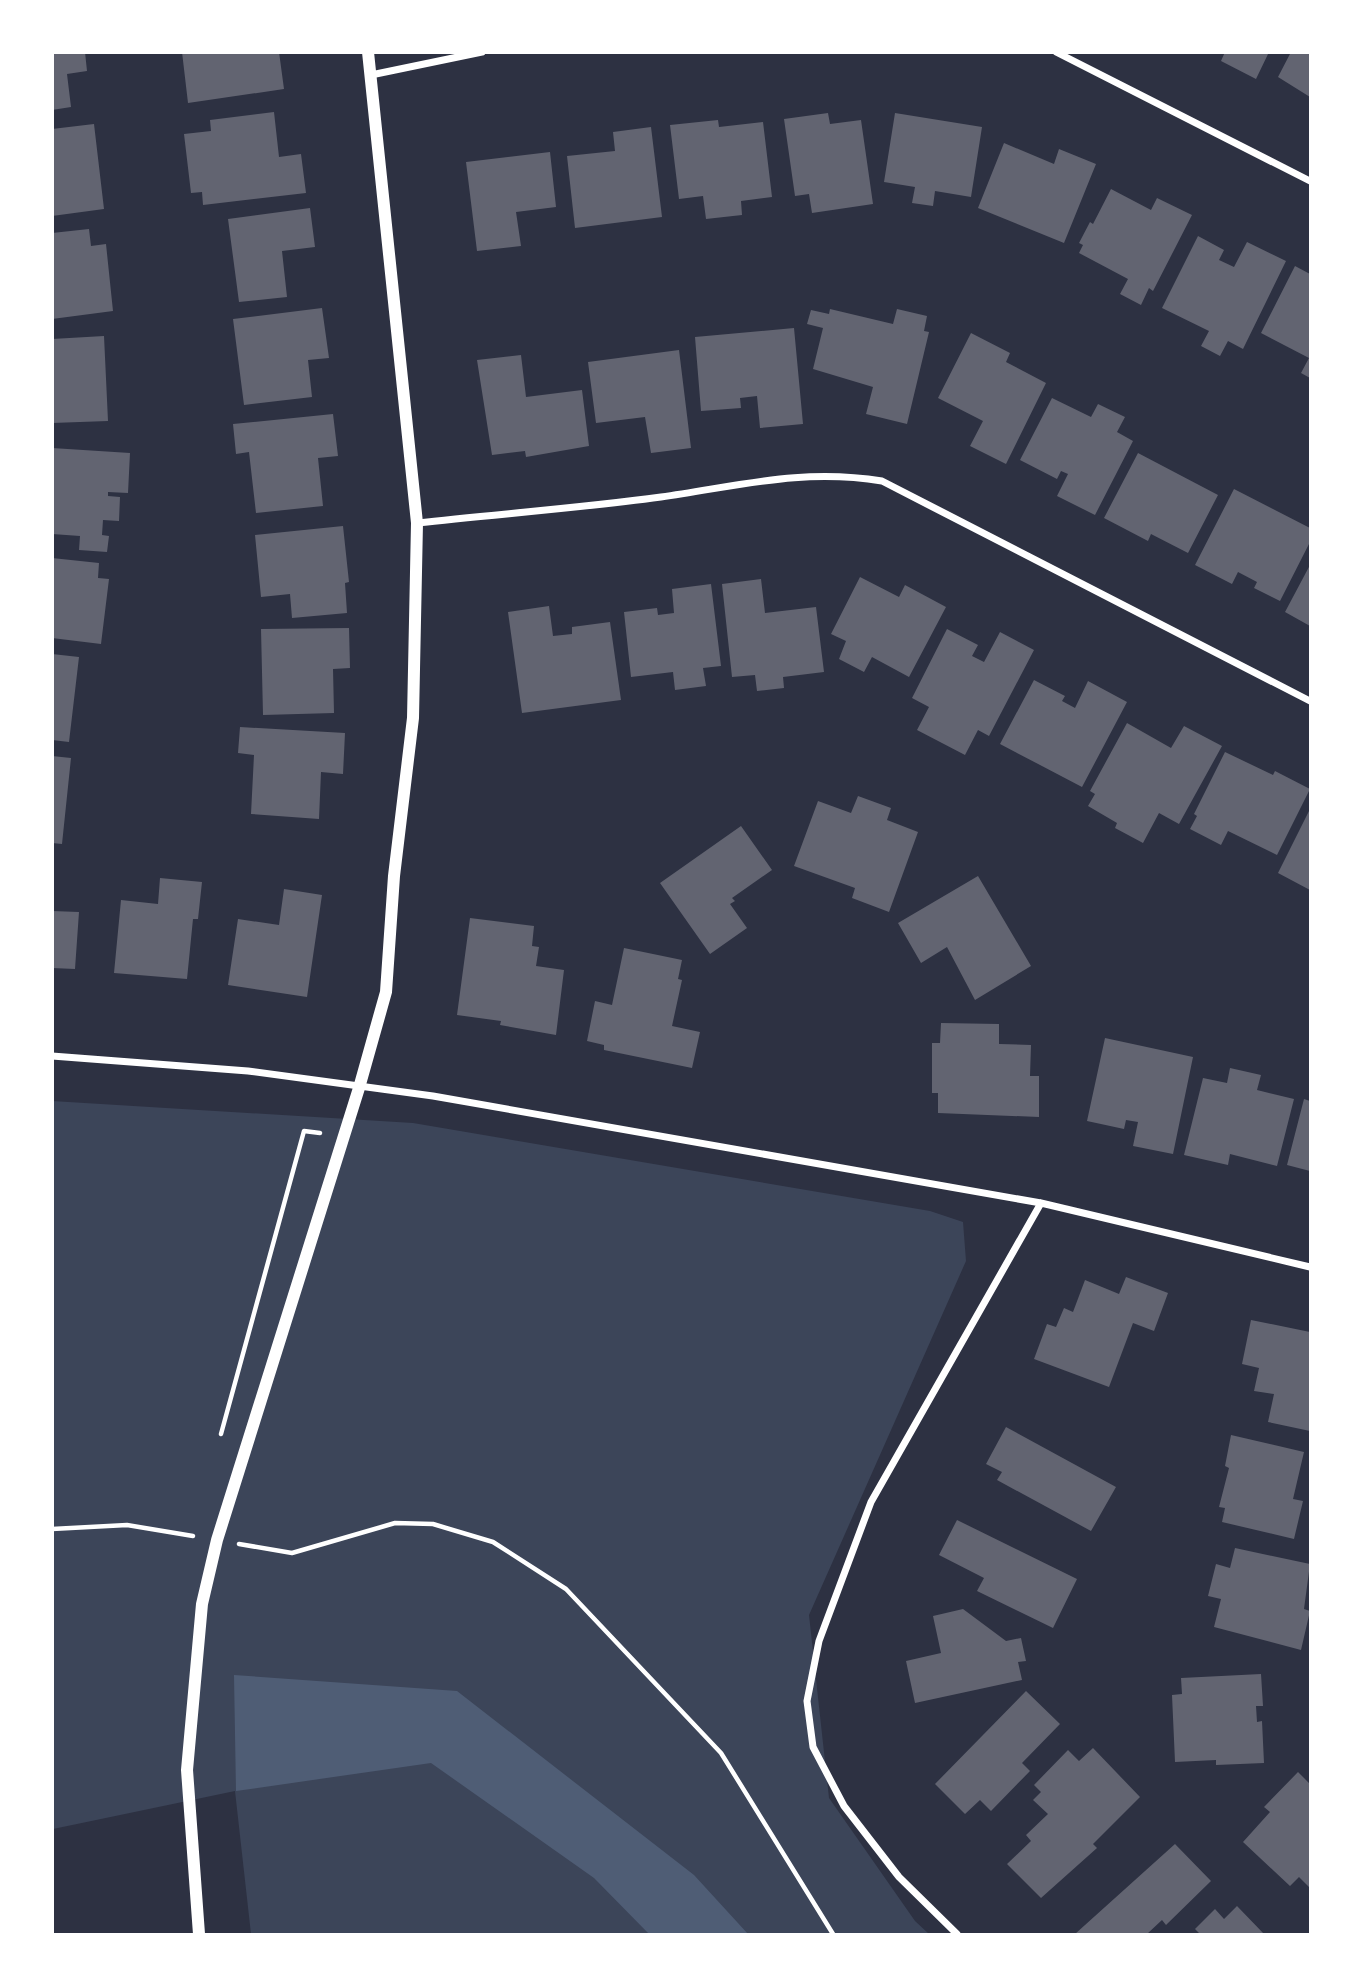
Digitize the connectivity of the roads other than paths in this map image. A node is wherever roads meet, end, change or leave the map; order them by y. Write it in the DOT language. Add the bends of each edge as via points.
graph roads {
  1 [pos="368,52"];
  2 [pos="482,52"];
  3 [pos="1056,52"];
  4 [pos="371,75"];
  5 [pos="1311,181"];
  6 [pos="417,523"];
  7 [pos="1311,701"];
  8 [pos="52,1056"];
  9 [pos="359,1088"];
  10 [pos="1041,1203"];
  11 [pos="1311,1266"];
  12 [pos="199,1934"];
  13 [pos="957,1934"];
  1 -- 4 [label="street"];
  2 -- 4 [label="street"];
  3 -- 5 [label="street"];
  4 -- 6 [label="street"];
  6 -- 7 [label="street" via="660,497 799,475 881,481"];
  6 -- 9 [label="street" via="413,718 386,992"];
  8 -- 9 [label="street" via="248,1071"];
  9 -- 10 [label="street" via="433,1096"];
  9 -- 12 [label="street" via="217,1540 202,1604 187,1770"];
  10 -- 11 [label="street"];
  10 -- 13 [label="street" via="871,1502 819,1641 807,1701 813,1747 844,1806 899,1877"];
}
